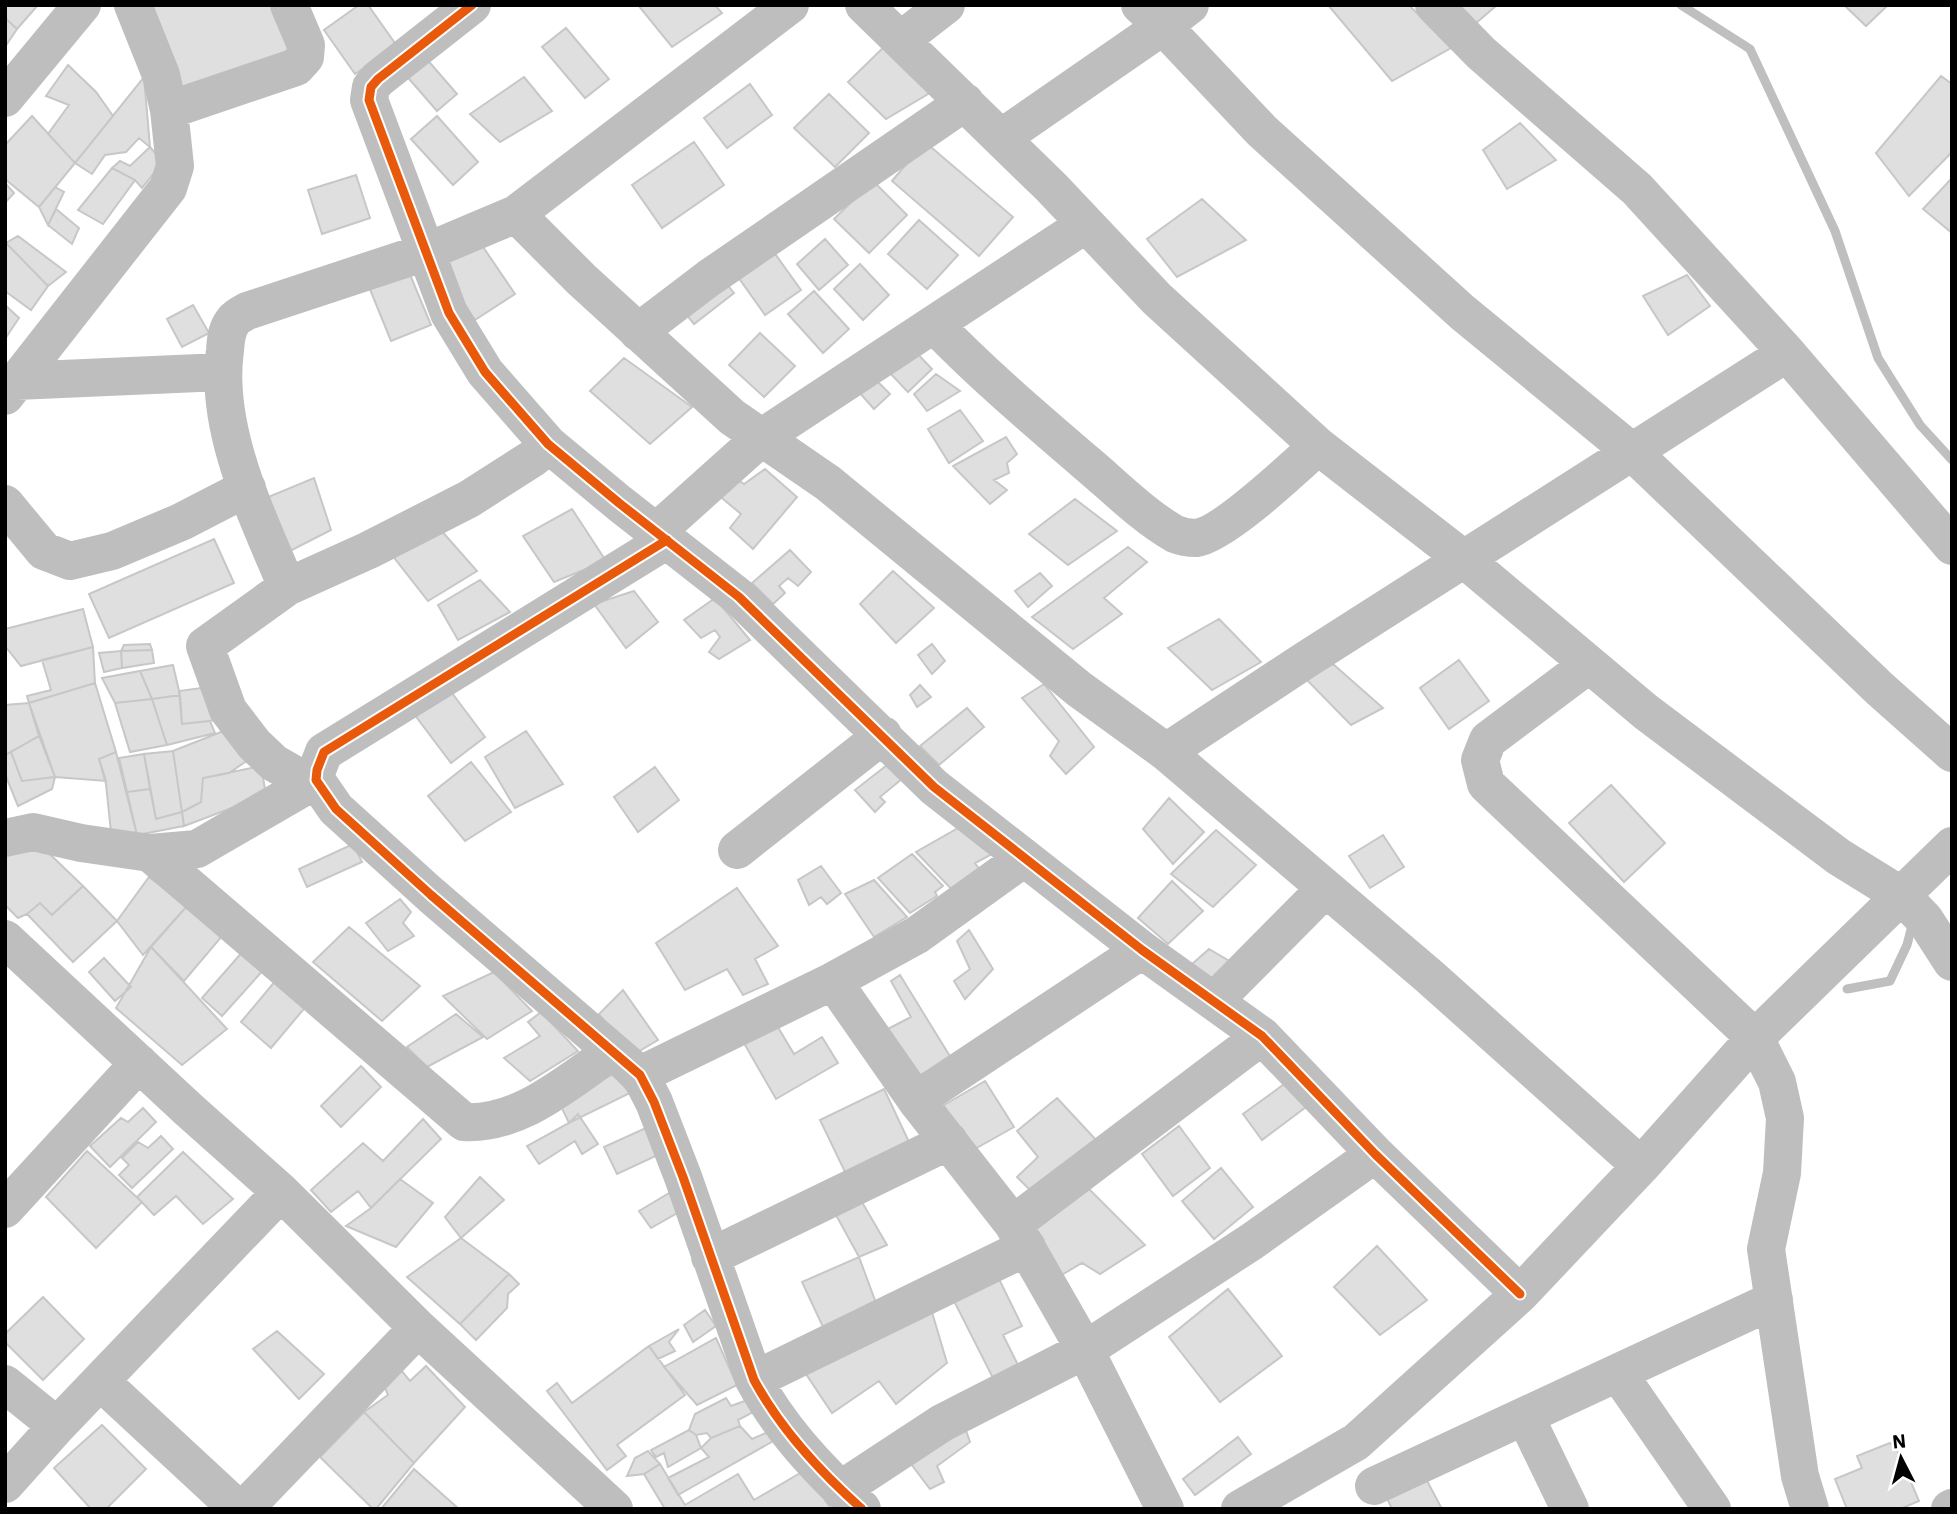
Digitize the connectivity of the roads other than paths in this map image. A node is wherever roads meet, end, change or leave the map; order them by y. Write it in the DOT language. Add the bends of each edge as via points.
graph roads {
  1 [pos="82,5"];
  2 [pos="133,5"];
  3 [pos="289,5"];
  4 [pos="472,5"];
  5 [pos="790,5"];
  6 [pos="864,5"];
  7 [pos="946,5"];
  8 [pos="1434,5"];
  9 [pos="1165,12"];
  10 [pos="901,40"];
  11 [pos="5,98"];
  12 [pos="965,102"];
  13 [pos="169,110"];
  14 [pos="1001,138"];
  15 [pos="516,214"];
  16 [pos="1086,224"];
  17 [pos="426,252"];
  18 [pos="935,324"];
  19 [pos="638,332"];
  20 [pos="1787,353"];
  21 [pos="222,372"];
  22 [pos="11,388"];
  23 [pos="761,438"];
  24 [pos="548,444"];
  25 [pos="1318,446"];
  26 [pos="1632,452"];
  27 [pos="247,488"];
  28 [pos="5,504"];
  29 [pos="662,536"];
  30 [pos="1952,546"];
  31 [pos="1465,560"];
  32 [pos="287,587"];
  33 [pos="1588,665"];
  34 [pos="883,735"];
  35 [pos="1166,752"];
  36 [pos="1952,753"];
  37 [pos="316,779"];
  38 [pos="5,838"];
  39 [pos="1952,846"];
  40 [pos="737,850"];
  41 [pos="150,853"];
  42 [pos="1024,858"];
  43 [pos="1325,889"];
  44 [pos="1902,896"];
  45 [pos="5,939"];
  46 [pos="1142,950"];
  47 [pos="1952,962"];
  48 [pos="833,981"];
  49 [pos="1214,1000"];
  50 [pos="1262,1035"];
  51 [pos="1755,1038"];
  52 [pos="139,1063"];
  53 [pos="626,1063"];
  54 [pos="916,1100"];
  55 [pos="949,1141"];
  56 [pos="1375,1154"];
  57 [pos="1642,1166"];
  58 [pos="281,1192"];
  59 [pos="5,1209"];
  60 [pos="1020,1235"];
  61 [pos="710,1257"];
  62 [pos="1520,1294"];
  63 [pos="1774,1300"];
  64 [pos="418,1328"];
  65 [pos="1085,1350"];
  66 [pos="1618,1373"];
  67 [pos="754,1380"];
  68 [pos="100,1381"];
  69 [pos="5,1384"];
  70 [pos="1525,1416"];
  71 [pos="57,1426"];
  72 [pos="1356,1442"];
  73 [pos="5,1484"];
  74 [pos="851,1499"];
  75 [pos="1376,1501"];
  76 [pos="238,1509"];
  77 [pos="244,1509"];
  78 [pos="614,1509"];
  79 [pos="1165,1509"];
  80 [pos="1240,1509"];
  81 [pos="1570,1509"];
  82 [pos="1712,1509"];
  83 [pos="1810,1509"];
  1 -- 11 [label="street"];
  2 -- 13 [label="street" via="161,75"];
  3 -- 13 [label="street" via="306,45 305,57 296,67"];
  4 -- 17 [label="street" via="371,87 369,100"];
  5 -- 15 [label="street"];
  6 -- 10 [label="street"];
  7 -- 10 [label="street"];
  8 -- 20 [label="street" via="1481,53 1637,189"];
  9 -- 14 [label="street"];
  9 -- 26 [label="street" via="1262,131 1462,312"];
  10 -- 12 [label="street"];
  12 -- 14 [label="street"];
  12 -- 19 [label="street"];
  13 -- 22 [label="street" via="175,166 167,188"];
  14 -- 16 [label="street"];
  15 -- 17 [label="street"];
  15 -- 19 [label="street"];
  16 -- 18 [label="street"];
  16 -- 25 [label="street" via="1157,299"];
  17 -- 21 [label="street" via="235,318 227,331"];
  17 -- 24 [label="street" via="449,313 485,372"];
  18 -- 23 [label="street"];
  18 -- 25 [label="street" via="1052,433 1178,536 1196,538 1212,532"];
  19 -- 23 [label="street"];
  20 -- 26 [label="street"];
  20 -- 30 [label="street"];
  21 -- 22 [label="street"];
  21 -- 27 [label="street" via="226,417"];
  23 -- 29 [label="street"];
  23 -- 35 [label="street" via="828,483 1069,681"];
  24 -- 29 [label="street"];
  24 -- 32 [label="street" via="469,499"];
  25 -- 31 [label="street"];
  26 -- 31 [label="street"];
  26 -- 36 [label="street"];
  27 -- 28 [label="street" via="112,551 70,561 44,551"];
  27 -- 32 [label="street"];
  29 -- 34 [label="street" via="739,597"];
  29 -- 37 [label="street" via="324,752"];
  31 -- 33 [label="street"];
  31 -- 35 [label="street"];
  32 -- 37 [label="street" via="205,646 228,710 254,744 295,775"];
  33 -- 44 [label="street" via="1839,857"];
  33 -- 51 [label="street" via="1488,740 1480,760 1486,784"];
  34 -- 40 [label="street"];
  34 -- 42 [label="street" via="934,787"];
  35 -- 43 [label="street"];
  37 -- 41 [label="street" via="197,849"];
  37 -- 53 [label="street" via="337,809"];
  38 -- 41 [label="street" via="33,832"];
  39 -- 44 [label="street"];
  41 -- 53 [label="street" via="464,1122 482,1123 521,1112"];
  42 -- 46 [label="street"];
  42 -- 48 [label="street" via="917,935"];
  43 -- 49 [label="street"];
  43 -- 57 [label="street"];
  44 -- 47 [label="street" via="1925,920"];
  44 -- 51 [label="street"];
  45 -- 52 [label="street"];
  46 -- 49 [label="street"];
  46 -- 54 [label="street"];
  48 -- 53 [label="street"];
  48 -- 54 [label="street"];
  49 -- 50 [label="street"];
  50 -- 56 [label="street"];
  50 -- 60 [label="street"];
  51 -- 57 [label="street"];
  51 -- 63 [label="street" via="1777,1082 1785,1118 1782,1173 1766,1249"];
  52 -- 58 [label="street"];
  52 -- 59 [label="street"];
  53 -- 61 [label="street" via="654,1102"];
  54 -- 55 [label="street"];
  55 -- 60 [label="street"];
  55 -- 61 [label="street"];
  56 -- 62 [label="street"];
  56 -- 65 [label="street"];
  57 -- 62 [label="street"];
  58 -- 64 [label="street"];
  58 -- 68 [label="street"];
  60 -- 65 [label="street"];
  60 -- 67 [label="street"];
  61 -- 67 [label="street"];
  62 -- 72 [label="street"];
  63 -- 66 [label="street"];
  63 -- 83 [label="street" via="1800,1476"];
  64 -- 77 [label="street"];
  64 -- 78 [label="street"];
  65 -- 74 [label="street" via="942,1423"];
  65 -- 79 [label="street"];
  66 -- 70 [label="street"];
  66 -- 82 [label="street"];
  67 -- 74 [label="street" via="799,1446"];
  68 -- 71 [label="street"];
  68 -- 76 [label="street"];
  69 -- 71 [label="street"];
  70 -- 75 [label="street"];
  70 -- 81 [label="street"];
  71 -- 73 [label="street"];
  72 -- 75 [label="street"];
  72 -- 80 [label="street"];
}
